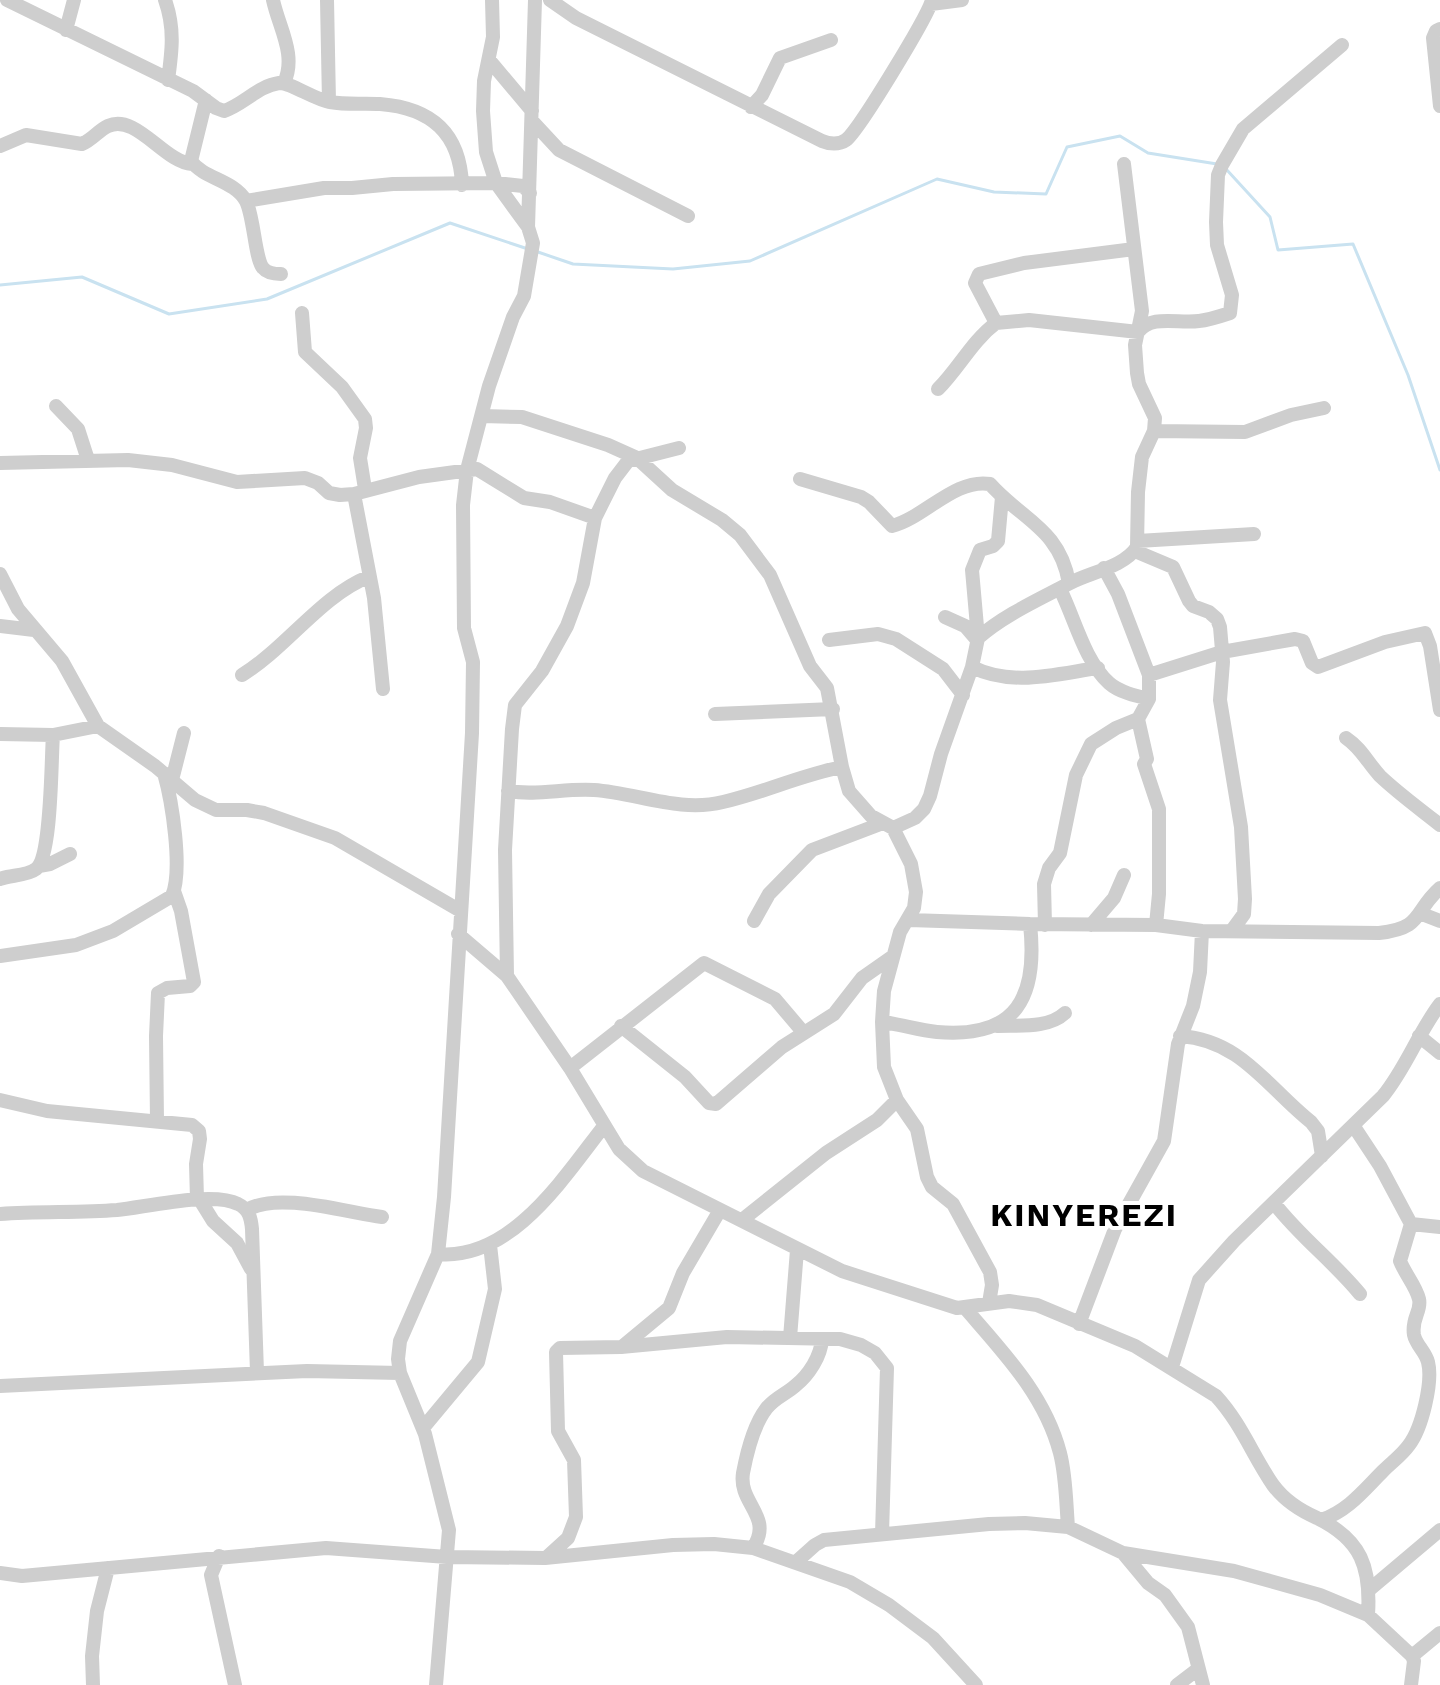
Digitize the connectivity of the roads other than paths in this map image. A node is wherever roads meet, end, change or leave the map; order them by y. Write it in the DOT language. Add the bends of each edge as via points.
graph roads {
  1 [pos="74,0"];
  2 [pos="165,0"];
  3 [pos="273,0"];
  4 [pos="327,0"];
  5 [pos="492,0"];
  6 [pos="535,0"];
  7 [pos="550,0"];
  8 [pos="962,0"];
  9 [pos="12,2"];
  10 [pos="931,2"];
  11 [pos="1440,29"];
  12 [pos="66,30"];
  13 [pos="831,40"];
  14 [pos="1342,45"];
  15 [pos="490,61"];
  16 [pos="168,80"];
  17 [pos="284,83"];
  18 [pos="206,100"];
  19 [pos="329,102"];
  20 [pos="1440,106"];
  21 [pos="751,107"];
  22 [pos="532,116"];
  23 [pos="0,146"];
  24 [pos="192,164"];
  25 [pos="1124,164"];
  26 [pos="496,183"];
  27 [pos="462,185"];
  28 [pos="530,193"];
  29 [pos="246,201"];
  30 [pos="688,216"];
  31 [pos="528,227"];
  32 [pos="1134,249"];
  33 [pos="281,274"];
  34 [pos="302,313"];
  35 [pos="996,323"];
  36 [pos="1138,332"];
  37 [pos="938,389"];
  38 [pos="56,406"];
  39 [pos="1324,408"];
  40 [pos="482,416"];
  41 [pos="1154,431"];
  42 [pos="679,448"];
  43 [pos="637,458"];
  44 [pos="88,460"];
  45 [pos="0,463"];
  46 [pos="467,470"];
  47 [pos="800,479"];
  48 [pos="359,492"];
  49 [pos="1002,497"];
  50 [pos="595,518"];
  51 [pos="1254,534"];
  52 [pos="1136,546"];
  53 [pos="1104,568"];
  54 [pos="0,574"];
  55 [pos="368,577"];
  56 [pos="1064,586"];
  57 [pos="945,617"];
  58 [pos="0,626"];
  59 [pos="34,630"];
  60 [pos="978,639"];
  61 [pos="829,640"];
  62 [pos="1222,652"];
  63 [pos="972,667"];
  64 [pos="1098,668"];
  65 [pos="242,675"];
  66 [pos="1149,675"];
  67 [pos="383,689"];
  68 [pos="963,695"];
  69 [pos="1149,699"];
  70 [pos="833,709"];
  71 [pos="1440,710"];
  72 [pos="715,714"];
  73 [pos="1138,719"];
  74 [pos="98,726"];
  75 [pos="184,733"];
  76 [pos="0,734"];
  77 [pos="53,735"];
  78 [pos="1346,738"];
  79 [pos="842,767"];
  80 [pos="168,776"];
  81 [pos="508,791"];
  82 [pos="1440,825"];
  83 [pos="888,826"];
  84 [pos="70,854"];
  85 [pos="39,866"];
  86 [pos="1124,875"];
  87 [pos="0,879"];
  88 [pos="1440,888"];
  89 [pos="174,891"];
  90 [pos="1114,898"];
  91 [pos="459,910"];
  92 [pos="1422,914"];
  93 [pos="909,920"];
  94 [pos="754,921"];
  95 [pos="1440,921"];
  96 [pos="1038,924"];
  97 [pos="1124,924"];
  98 [pos="1091,925"];
  99 [pos="1156,925"];
  100 [pos="1233,929"];
  101 [pos="1202,931"];
  102 [pos="458,934"];
  103 [pos="0,956"];
  104 [pos="892,957"];
  105 [pos="507,976"];
  106 [pos="1440,1004"];
  107 [pos="1065,1013"];
  108 [pos="882,1022"];
  109 [pos="621,1026"];
  110 [pos="996,1026"];
  111 [pos="803,1032"];
  112 [pos="1180,1036"];
  113 [pos="1419,1036"];
  114 [pos="1440,1053"];
  115 [pos="570,1068"];
  116 [pos="0,1100"];
  117 [pos="897,1100"];
  118 [pos="157,1121"];
  119 [pos="1353,1125"];
  120 [pos="604,1126"];
  121 [pos="1322,1156"];
  122 [pos="199,1200"];
  123 [pos="1274,1203"];
  124 [pos="247,1210"];
  125 [pos="720,1210"];
  126 [pos="0,1214"];
  127 [pos="382,1217"];
  128 [pos="742,1220"];
  129 [pos="1411,1224"];
  130 [pos="1440,1227"];
  131 [pos="490,1245"];
  132 [pos="797,1250"];
  133 [pos="438,1254"];
  134 [pos="254,1275"];
  135 [pos="1360,1294"];
  136 [pos="989,1303"];
  137 [pos="965,1308"];
  138 [pos="1079,1324"];
  139 [pos="790,1338"];
  140 [pos="822,1339"];
  141 [pos="621,1347"];
  142 [pos="1172,1367"];
  143 [pos="257,1372"];
  144 [pos="400,1373"];
  145 [pos="0,1386"];
  146 [pos="423,1428"];
  147 [pos="1321,1520"];
  148 [pos="1068,1527"];
  149 [pos="1440,1530"];
  150 [pos="882,1534"];
  151 [pos="753,1548"];
  152 [pos="1123,1553"];
  153 [pos="219,1556"];
  154 [pos="447,1557"];
  155 [pos="545,1558"];
  156 [pos="796,1562"];
  157 [pos="108,1568"];
  158 [pos="0,1573"];
  159 [pos="1369,1590"];
  160 [pos="1368,1615"];
  161 [pos="1440,1633"];
  162 [pos="1412,1656"];
  163 [pos="1198,1669"];
  164 [pos="93,1685"];
  165 [pos="235,1685"];
  166 [pos="436,1685"];
  167 [pos="976,1685"];
  168 [pos="1177,1685"];
  169 [pos="1203,1685"];
  170 [pos="1411,1685"];
  1 -- 12 [label="street"];
  2 -- 16 [label="street" via="173,40"];
  3 -- 17 [label="street" via="290,66"];
  4 -- 19 [label="street"];
  5 -- 15 [label="street"];
  6 -- 22 [label="street"];
  7 -- 21 [label="street"];
  8 -- 10 [label="street"];
  9 -- 12 [label="street"];
  10 -- 21 [label="street" via="846,141 828,144"];
  11 -- 20 [label="street" via="1433,38"];
  12 -- 16 [label="street"];
  13 -- 21 [label="street" via="780,58"];
  14 -- 36 [label="street" via="1239,134 1218,175 1217,245 1232,295 1230,313 1199,321 1152,322"];
  15 -- 22 [label="street"];
  15 -- 26 [label="street" via="483,111 486,152"];
  16 -- 18 [label="street"];
  17 -- 18 [label="street" via="268,86 229,110"];
  17 -- 19 [label="street"];
  18 -- 24 [label="street"];
  19 -- 27 [label="street" via="390,106 430,117 457,150"];
  22 -- 28 [label="street"];
  22 -- 30 [label="street" via="559,150"];
  23 -- 24 [label="street" via="26,135 86,144 107,126 121,124 138,130 178,161"];
  24 -- 29 [label="street"];
  25 -- 32 [label="street"];
  26 -- 27 [label="street"];
  26 -- 28 [label="street" via="523,186"];
  26 -- 31 [label="street"];
  27 -- 29 [label="street" via="324,188"];
  28 -- 31 [label="street"];
  29 -- 33 [label="street" via="261,265"];
  31 -- 40 [label="street" via="533,243 527,286"];
  32 -- 35 [label="street" via="979,274 975,283"];
  32 -- 36 [label="street" via="1142,311"];
  34 -- 48 [label="street" via="305,352 342,387 365,419"];
  35 -- 36 [label="street" via="1029,320"];
  35 -- 37 [label="street"];
  36 -- 41 [label="street" via="1137,373 1155,418"];
  38 -- 44 [label="street" via="78,429"];
  39 -- 41 [label="street" via="1245,432"];
  40 -- 43 [label="street" via="522,417"];
  40 -- 46 [label="street"];
  41 -- 52 [label="street" via="1142,457"];
  42 -- 43 [label="street"];
  43 -- 50 [label="street" via="615,478"];
  43 -- 70 [label="street" via="672,490 722,520 756,554"];
  44 -- 45 [label="street"];
  44 -- 48 [label="street" via="172,465 237,482 305,478 333,494"];
  46 -- 48 [label="street"];
  46 -- 50 [label="street" via="477,469 524,498"];
  46 -- 91 [label="street" via="464,628 473,681"];
  47 -- 49 [label="street" via="861,497 892,526 976,483 990,484"];
  48 -- 55 [label="street"];
  49 -- 56 [label="street" via="1047,533 1063,563"];
  49 -- 60 [label="street" via="998,541 980,550 972,570"];
  50 -- 81 [label="street" via="583,583 567,626 515,705"];
  51 -- 52 [label="street"];
  52 -- 53 [label="street"];
  52 -- 62 [label="street" via="1173,567 1193,606 1217,619"];
  53 -- 56 [label="street"];
  53 -- 66 [label="street"];
  54 -- 59 [label="street"];
  55 -- 65 [label="street"];
  55 -- 67 [label="street"];
  56 -- 60 [label="street"];
  56 -- 64 [label="street" via="1085,650"];
  57 -- 60 [label="street"];
  58 -- 59 [label="street"];
  59 -- 74 [label="street" via="62,661"];
  60 -- 63 [label="street"];
  61 -- 68 [label="street" via="869,634 896,639 943,669"];
  62 -- 66 [label="street"];
  62 -- 71 [label="street" via="1295,639 1303,641 1318,667 1425,633"];
  62 -- 100 [label="street" via="1220,700 1241,827 1245,899 1244,914"];
  63 -- 64 [label="street" via="1000,678"];
  63 -- 68 [label="street"];
  64 -- 69 [label="street" via="1115,687"];
  66 -- 69 [label="street"];
  68 -- 83 [label="street" via="924,809 915,818"];
  69 -- 73 [label="street"];
  70 -- 72 [label="street"];
  70 -- 79 [label="street"];
  73 -- 96 [label="street" via="1091,744 1076,775 1060,853 1044,884"];
  73 -- 99 [label="street" via="1144,764 1159,809"];
  74 -- 77 [label="street"];
  74 -- 80 [label="street"];
  75 -- 80 [label="street"];
  76 -- 77 [label="street"];
  77 -- 85 [label="street" via="47,829"];
  78 -- 82 [label="street" via="1380,775"];
  79 -- 81 [label="street" via="710,804 681,805 600,790"];
  79 -- 83 [label="street" via="857,802"];
  80 -- 89 [label="street"];
  80 -- 91 [label="street" via="216,810 264,813 335,838"];
  81 -- 105 [label="street"];
  83 -- 93 [label="street" via="915,877"];
  83 -- 94 [label="street" via="812,850 769,894"];
  84 -- 85 [label="street"];
  85 -- 87 [label="street"];
  86 -- 90 [label="street"];
  88 -- 92 [label="street"];
  89 -- 103 [label="street" via="168,900 113,931 76,945"];
  89 -- 118 [label="street" via="194,982 158,993"];
  90 -- 97 [label="street" via="1113,910"];
  90 -- 98 [label="street"];
  91 -- 102 [label="street"];
  92 -- 95 [label="street"];
  92 -- 100 [label="street" via="1409,925 1379,933"];
  93 -- 96 [label="street"];
  93 -- 104 [label="street"];
  96 -- 98 [label="street"];
  96 -- 110 [label="street" via="1029,983 1012,1014"];
  97 -- 98 [label="street"];
  97 -- 99 [label="street"];
  99 -- 101 [label="street"];
  100 -- 101 [label="street"];
  101 -- 112 [label="street" via="1196,991"];
  102 -- 105 [label="street"];
  102 -- 133 [label="street"];
  104 -- 108 [label="street"];
  104 -- 111 [label="street" via="862,978 834,1014"];
  105 -- 115 [label="street"];
  106 -- 113 [label="street"];
  107 -- 110 [label="street" via="1046,1024"];
  108 -- 110 [label="street" via="939,1032"];
  108 -- 117 [label="street" via="884,1067"];
  109 -- 111 [label="street" via="704,963 775,999"];
  109 -- 111 [label="street" via="713,1105"];
  109 -- 115 [label="street"];
  112 -- 121 [label="street" via="1222,1045 1259,1073 1318,1131"];
  112 -- 138 [label="street" via="1164,1141 1115,1229"];
  113 -- 114 [label="street"];
  113 -- 119 [label="street" via="1397,1079"];
  115 -- 120 [label="street"];
  116 -- 118 [label="street" via="47,1111"];
  117 -- 128 [label="street"];
  117 -- 136 [label="street" via="917,1129 932,1187 953,1204 990,1272"];
  118 -- 122 [label="street" via="192,1125 199,1131"];
  119 -- 121 [label="street"];
  119 -- 129 [label="street"];
  120 -- 125 [label="street" via="636,1167"];
  120 -- 131 [label="street" via="549,1195"];
  121 -- 123 [label="street"];
  122 -- 124 [label="street" via="227,1201"];
  122 -- 126 [label="street" via="115,1210"];
  122 -- 134 [label="street" via="237,1243"];
  123 -- 135 [label="street"];
  123 -- 142 [label="street" via="1199,1280"];
  124 -- 127 [label="street" via="266,1204 312,1205"];
  124 -- 134 [label="street"];
  125 -- 128 [label="street"];
  125 -- 141 [label="street" via="669,1308"];
  128 -- 132 [label="street"];
  129 -- 130 [label="street"];
  129 -- 147 [label="street" via="1400,1261 1419,1300 1414,1335 1428,1361 1422,1418 1411,1443 1364,1493"];
  131 -- 133 [label="street"];
  131 -- 146 [label="street" via="495,1289 478,1362"];
  132 -- 137 [label="street" via="842,1271"];
  132 -- 139 [label="street"];
  133 -- 144 [label="street" via="400,1341"];
  134 -- 143 [label="street"];
  136 -- 137 [label="street"];
  136 -- 138 [label="street" via="1037,1305"];
  137 -- 148 [label="street" via="1024,1377 1049,1424 1062,1465"];
  138 -- 142 [label="street"];
  139 -- 140 [label="street"];
  139 -- 141 [label="street" via="727,1337"];
  140 -- 150 [label="street" via="861,1345 887,1368"];
  140 -- 151 [label="street" via="812,1367 767,1407 755,1430 742,1478 759,1519 759,1539"];
  141 -- 155 [label="street" via="556,1352 558,1431 574,1460 576,1517 568,1538"];
  142 -- 147 [label="street" via="1227,1407 1273,1484"];
  143 -- 144 [label="street"];
  143 -- 145 [label="street"];
  144 -- 146 [label="street"];
  146 -- 154 [label="street" via="449,1530"];
  147 -- 159 [label="street" via="1354,1544"];
  148 -- 150 [label="street" via="989,1524"];
  148 -- 152 [label="street"];
  149 -- 159 [label="street"];
  150 -- 156 [label="street" via="824,1540"];
  151 -- 155 [label="street" via="673,1545"];
  151 -- 156 [label="street"];
  152 -- 160 [label="street" via="1234,1571 1320,1595"];
  152 -- 163 [label="street" via="1188,1627"];
  153 -- 154 [label="street" via="326,1548"];
  153 -- 157 [label="street"];
  153 -- 165 [label="street" via="211,1575"];
  154 -- 155 [label="street"];
  154 -- 166 [label="street"];
  156 -- 167 [label="street" via="850,1582 889,1605 933,1638"];
  157 -- 158 [label="street" via="22,1576"];
  157 -- 164 [label="street" via="97,1611"];
  159 -- 160 [label="street"];
  160 -- 162 [label="street"];
  161 -- 162 [label="street"];
  162 -- 170 [label="street"];
  163 -- 168 [label="street"];
  163 -- 169 [label="street"];
}
